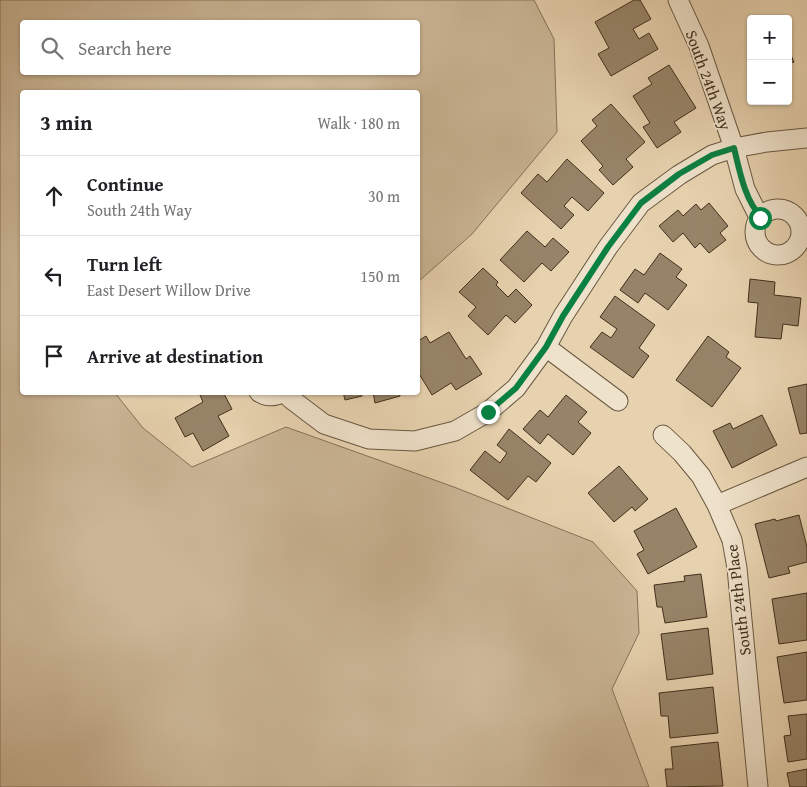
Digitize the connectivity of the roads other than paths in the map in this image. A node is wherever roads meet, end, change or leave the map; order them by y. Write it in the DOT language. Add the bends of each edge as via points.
graph roads {
  1 [pos="678,0"];
  2 [pos="807,138"];
  3 [pos="734,148"];
  4 [pos="761,216"];
  5 [pos="546,347"];
  6 [pos="262,395"];
  7 [pos="276,395"];
  8 [pos="287,395"];
  9 [pos="618,401"];
  10 [pos="663,435"];
  11 [pos="807,467"];
  12 [pos="717,505"];
  13 [pos="758,787"];
  1 -- 3 [label="street, South 24th Way" via="699,46"];
  2 -- 3 [label="street"];
  3 -- 4 [label="street, South 24th Way" via="745,189"];
  3 -- 5 [label="street" via="712,155 679,174 641,203 608,247"];
  5 -- 8 [label="street" via="516,388 488,412 455,431 415,441 369,439 324,424"];
  5 -- 9 [label="street"];
  6 -- 7 [label="street"];
  10 -- 12 [label="street, South 24th Place" via="701,476"];
  11 -- 12 [label="street"];
  12 -- 13 [label="street, South 24th Place" via="732,540 737,568"];
}
